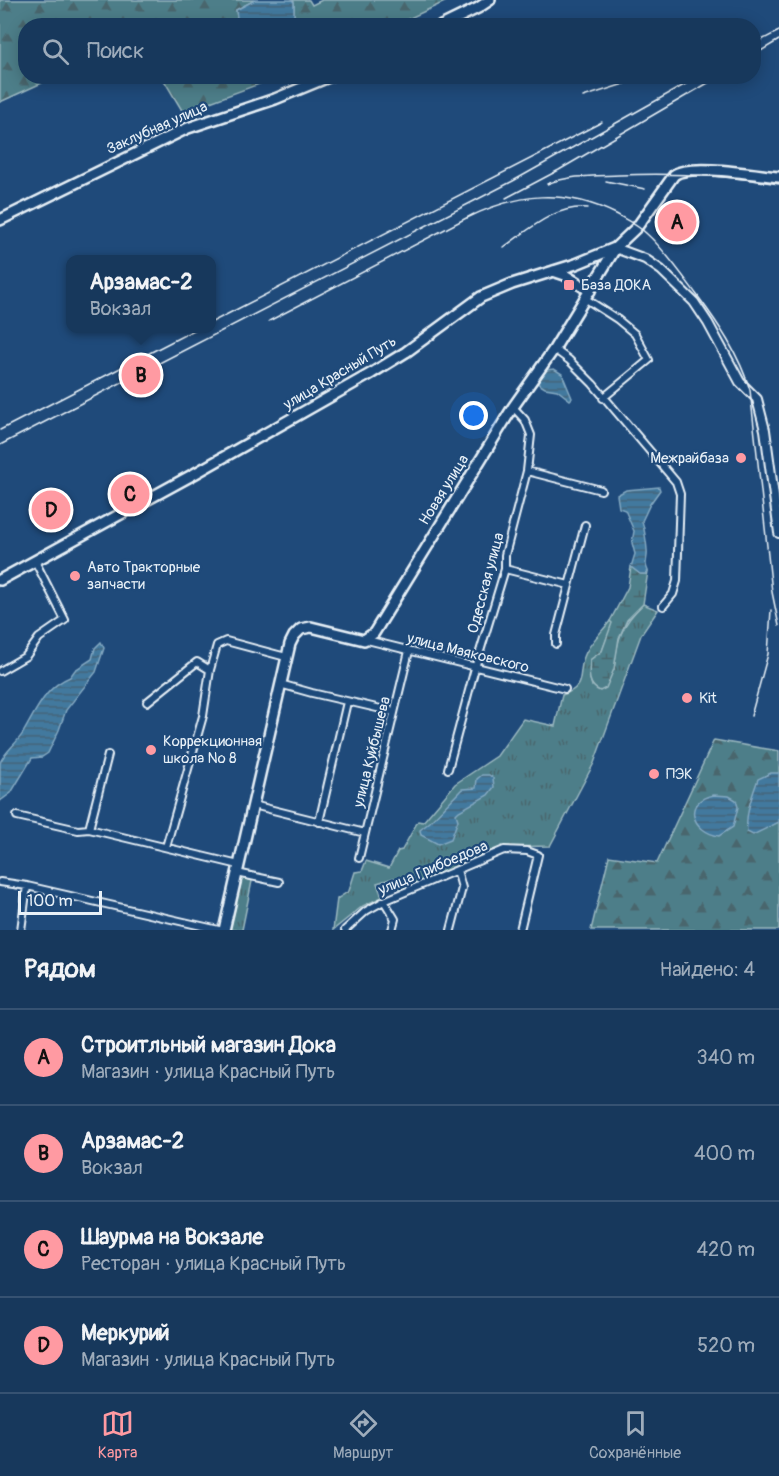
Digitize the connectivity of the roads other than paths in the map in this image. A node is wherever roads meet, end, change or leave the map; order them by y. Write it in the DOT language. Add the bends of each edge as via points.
graph roads {
  1 [pos="490,0"];
  2 [pos="457,18"];
  3 [pos="312,84"];
  4 [pos="779,177"];
  5 [pos="0,220"];
  6 [pos="615,248"];
  7 [pos="576,264"];
  8 [pos="553,272"];
  9 [pos="596,282"];
  10 [pos="588,295"];
  11 [pos="554,349"];
  12 [pos="603,398"];
  13 [pos="513,407"];
  14 [pos="527,471"];
  15 [pos="602,490"];
  16 [pos="585,525"];
  17 [pos="779,533"];
  18 [pos="35,561"];
  19 [pos="505,569"];
  20 [pos="0,580"];
  21 [pos="569,585"];
  22 [pos="663,606"];
  23 [pos="367,640"];
  24 [pos="556,644"];
  25 [pos="409,651"];
  26 [pos="286,657"];
  27 [pos="475,668"];
  28 [pos="210,670"];
  29 [pos="0,671"];
  30 [pos="280,684"];
  31 [pos="565,689"];
  32 [pos="147,702"];
  33 [pos="347,702"];
  34 [pos="394,712"];
  35 [pos="108,755"];
  36 [pos="448,769"];
  37 [pos="253,805"];
  38 [pos="17,816"];
  39 [pos="319,822"];
  40 [pos="89,829"];
  41 [pos="365,833"];
  42 [pos="166,847"];
  43 [pos="359,858"];
  44 [pos="238,869"];
  45 [pos="457,870"];
  46 [pos="0,882"];
  47 [pos="279,882"];
  48 [pos="27,886"];
  49 [pos="384,901"];
  50 [pos="21,930"];
  51 [pos="219,930"];
  52 [pos="224,930"];
  53 [pos="345,930"];
  54 [pos="392,930"];
  55 [pos="451,930"];
  56 [pos="520,930"];
  1 -- 2 [label="main road"];
  3 -- 5 [label="main road, Заклубная улица" via="188,128"];
  4 -- 6 [label="main road, улица Красный Путь" via="679,171"];
  6 -- 7 [label="main road, улица Красный Путь"];
  6 -- 9 [label="main road, Новая улица"];
  6 -- 17 [label="street" via="645,259 694,302 740,382 757,399"];
  7 -- 8 [label="main road, улица Красный Путь"];
  7 -- 9 [label="main road" via="591,270"];
  8 -- 10 [label="main road" via="565,275"];
  8 -- 18 [label="main road, улица Красный Путь" via="481,297 372,373"];
  9 -- 10 [label="main road, Новая улица"];
  10 -- 11 [label="main road, Новая улица"];
  10 -- 12 [label="street" via="635,334 649,360"];
  11 -- 12 [label="street"];
  11 -- 13 [label="main road, Новая улица"];
  12 -- 22 [label="street" via="676,482 680,494 677,581"];
  13 -- 14 [label="street, Одесская улица" via="525,420 531,435"];
  13 -- 23 [label="main road, Новая улица"];
  14 -- 15 [label="street"];
  14 -- 19 [label="street, Одесская улица" via="505,555"];
  16 -- 21 [label="street"];
  18 -- 20 [label="main road, улица Красный Путь"];
  18 -- 29 [label="street" via="65,620 39,638 26,656"];
  19 -- 21 [label="street"];
  19 -- 27 [label="street, Одесская улица"];
  21 -- 24 [label="street"];
  23 -- 25 [label="street, улица Маяковского"];
  23 -- 26 [label="main road" via="322,629 302,629 294,636"];
  25 -- 27 [label="street, улица Маяковского"];
  25 -- 34 [label="street, улица Куйбышева"];
  26 -- 28 [label="street" via="226,641 217,645"];
  26 -- 30 [label="main road"];
  27 -- 31 [label="street, улица Маяковского"];
  27 -- 36 [label="street, Одесская улица"];
  28 -- 32 [label="street" via="197,662"];
  28 -- 42 [label="street" via="203,716"];
  30 -- 33 [label="street"];
  30 -- 37 [label="main road"];
  33 -- 34 [label="street"];
  33 -- 39 [label="street"];
  34 -- 41 [label="street, улица Куйбышева"];
  35 -- 40 [label="street"];
  37 -- 39 [label="street"];
  37 -- 44 [label="main road"];
  38 -- 40 [label="street"];
  39 -- 41 [label="street"];
  40 -- 42 [label="street"];
  41 -- 43 [label="street, улица Куйбышева"];
  42 -- 44 [label="street"];
  44 -- 47 [label="street"];
  44 -- 52 [label="main road"];
  45 -- 49 [label="street, улица Грибоедова"];
  45 -- 55 [label="street" via="462,888"];
  45 -- 56 [label="street, улица Грибоедова" via="504,850 538,855"];
  46 -- 48 [label="street"];
  48 -- 50 [label="street"];
  48 -- 51 [label="street"];
  49 -- 53 [label="street, улица Грибоедова" via="366,910"];
  49 -- 54 [label="street" via="395,919"];
}
